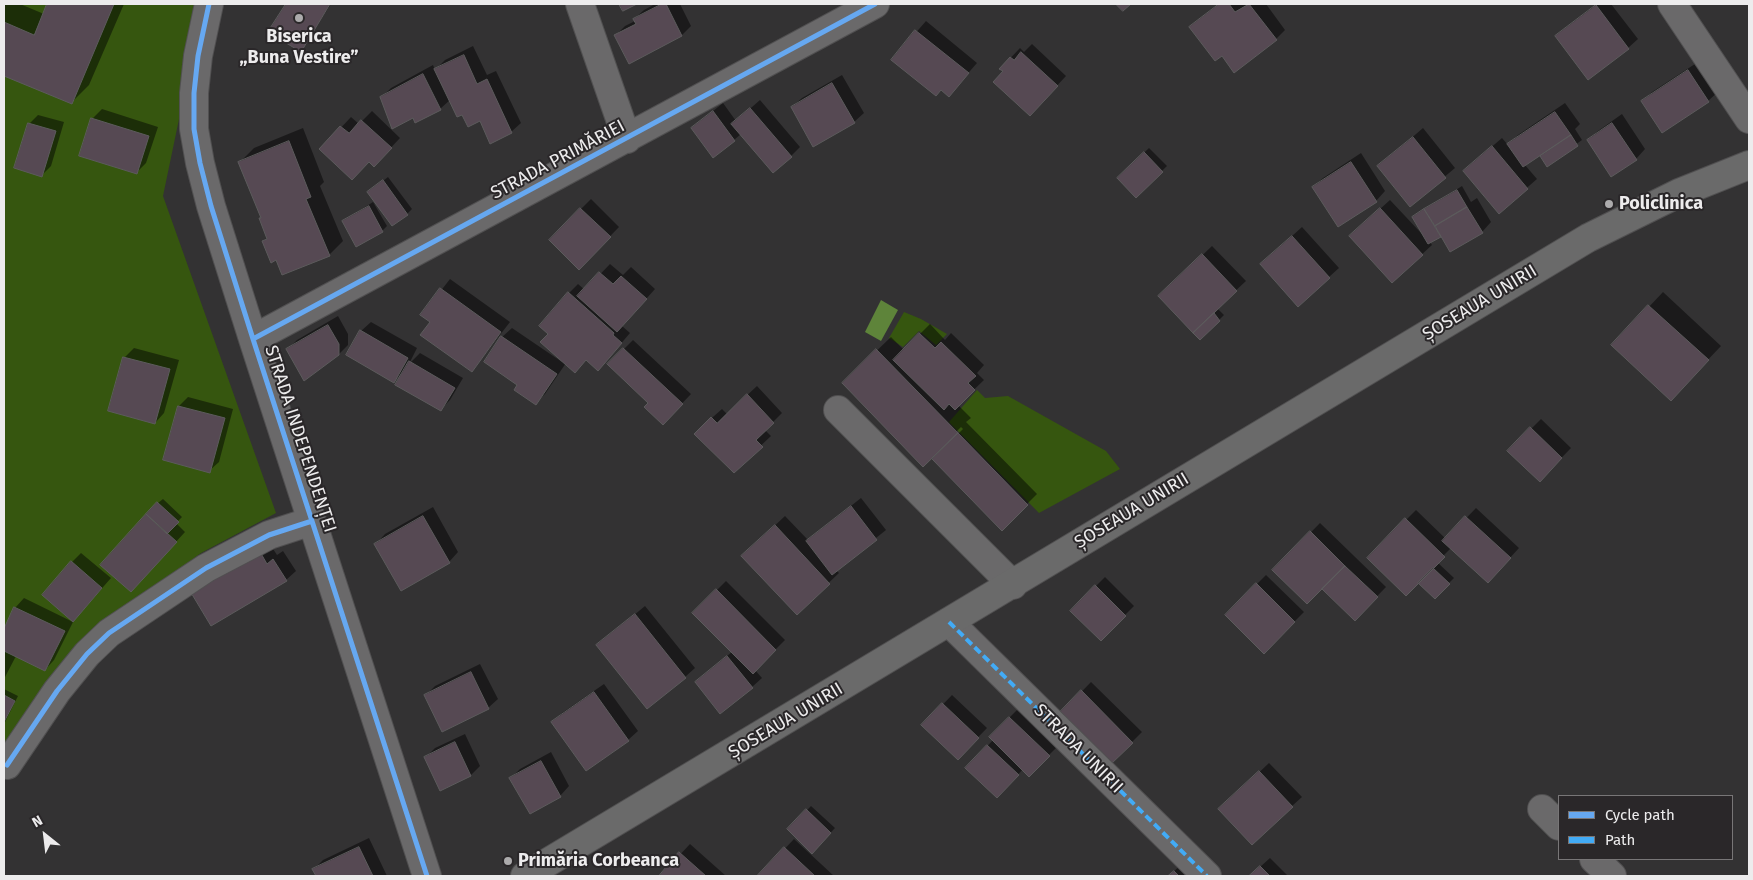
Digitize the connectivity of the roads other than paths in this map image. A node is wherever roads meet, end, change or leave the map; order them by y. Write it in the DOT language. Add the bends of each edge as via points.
graph roads {
  1 [pos="209,4"];
  2 [pos="580,4"];
  3 [pos="875,4"];
  4 [pos="1672,4"];
  5 [pos="1749,119"];
  6 [pos="627,139"];
  7 [pos="1749,165"];
  8 [pos="253,339"];
  9 [pos="838,410"];
  10 [pos="312,521"];
  11 [pos="1012,584"];
  12 [pos="949,622"];
  13 [pos="7,764"];
  14 [pos="1595,860"];
  15 [pos="427,876"];
  16 [pos="525,876"];
  17 [pos="1207,876"];
  18 [pos="1612,876"];
  1 -- 8 [label="street, STRADA INDEPENDENȚEI" via="197,65 194,129 211,206"];
  2 -- 6 [label="street"];
  3 -- 6 [label="street, STRADA PRIMĂRIEI"];
  4 -- 5 [label="street"];
  6 -- 8 [label="street, STRADA PRIMĂRIEI"];
  7 -- 11 [label="main road, ȘOSEAUA UNIRII" via="1679,193 1588,238"];
  8 -- 10 [label="street, STRADA INDEPENDENȚEI"];
  9 -- 11 [label="street"];
  10 -- 13 [label="street" via="269,535 206,568 109,633 57,690"];
  10 -- 15 [label="street, STRADA INDEPENDENȚEI"];
  11 -- 12 [label="main road, ȘOSEAUA UNIRII"];
  12 -- 16 [label="main road, ȘOSEAUA UNIRII"];
  12 -- 17 [label="street, STRADA UNIRII"];
  14 -- 18 [label="street"];
}
